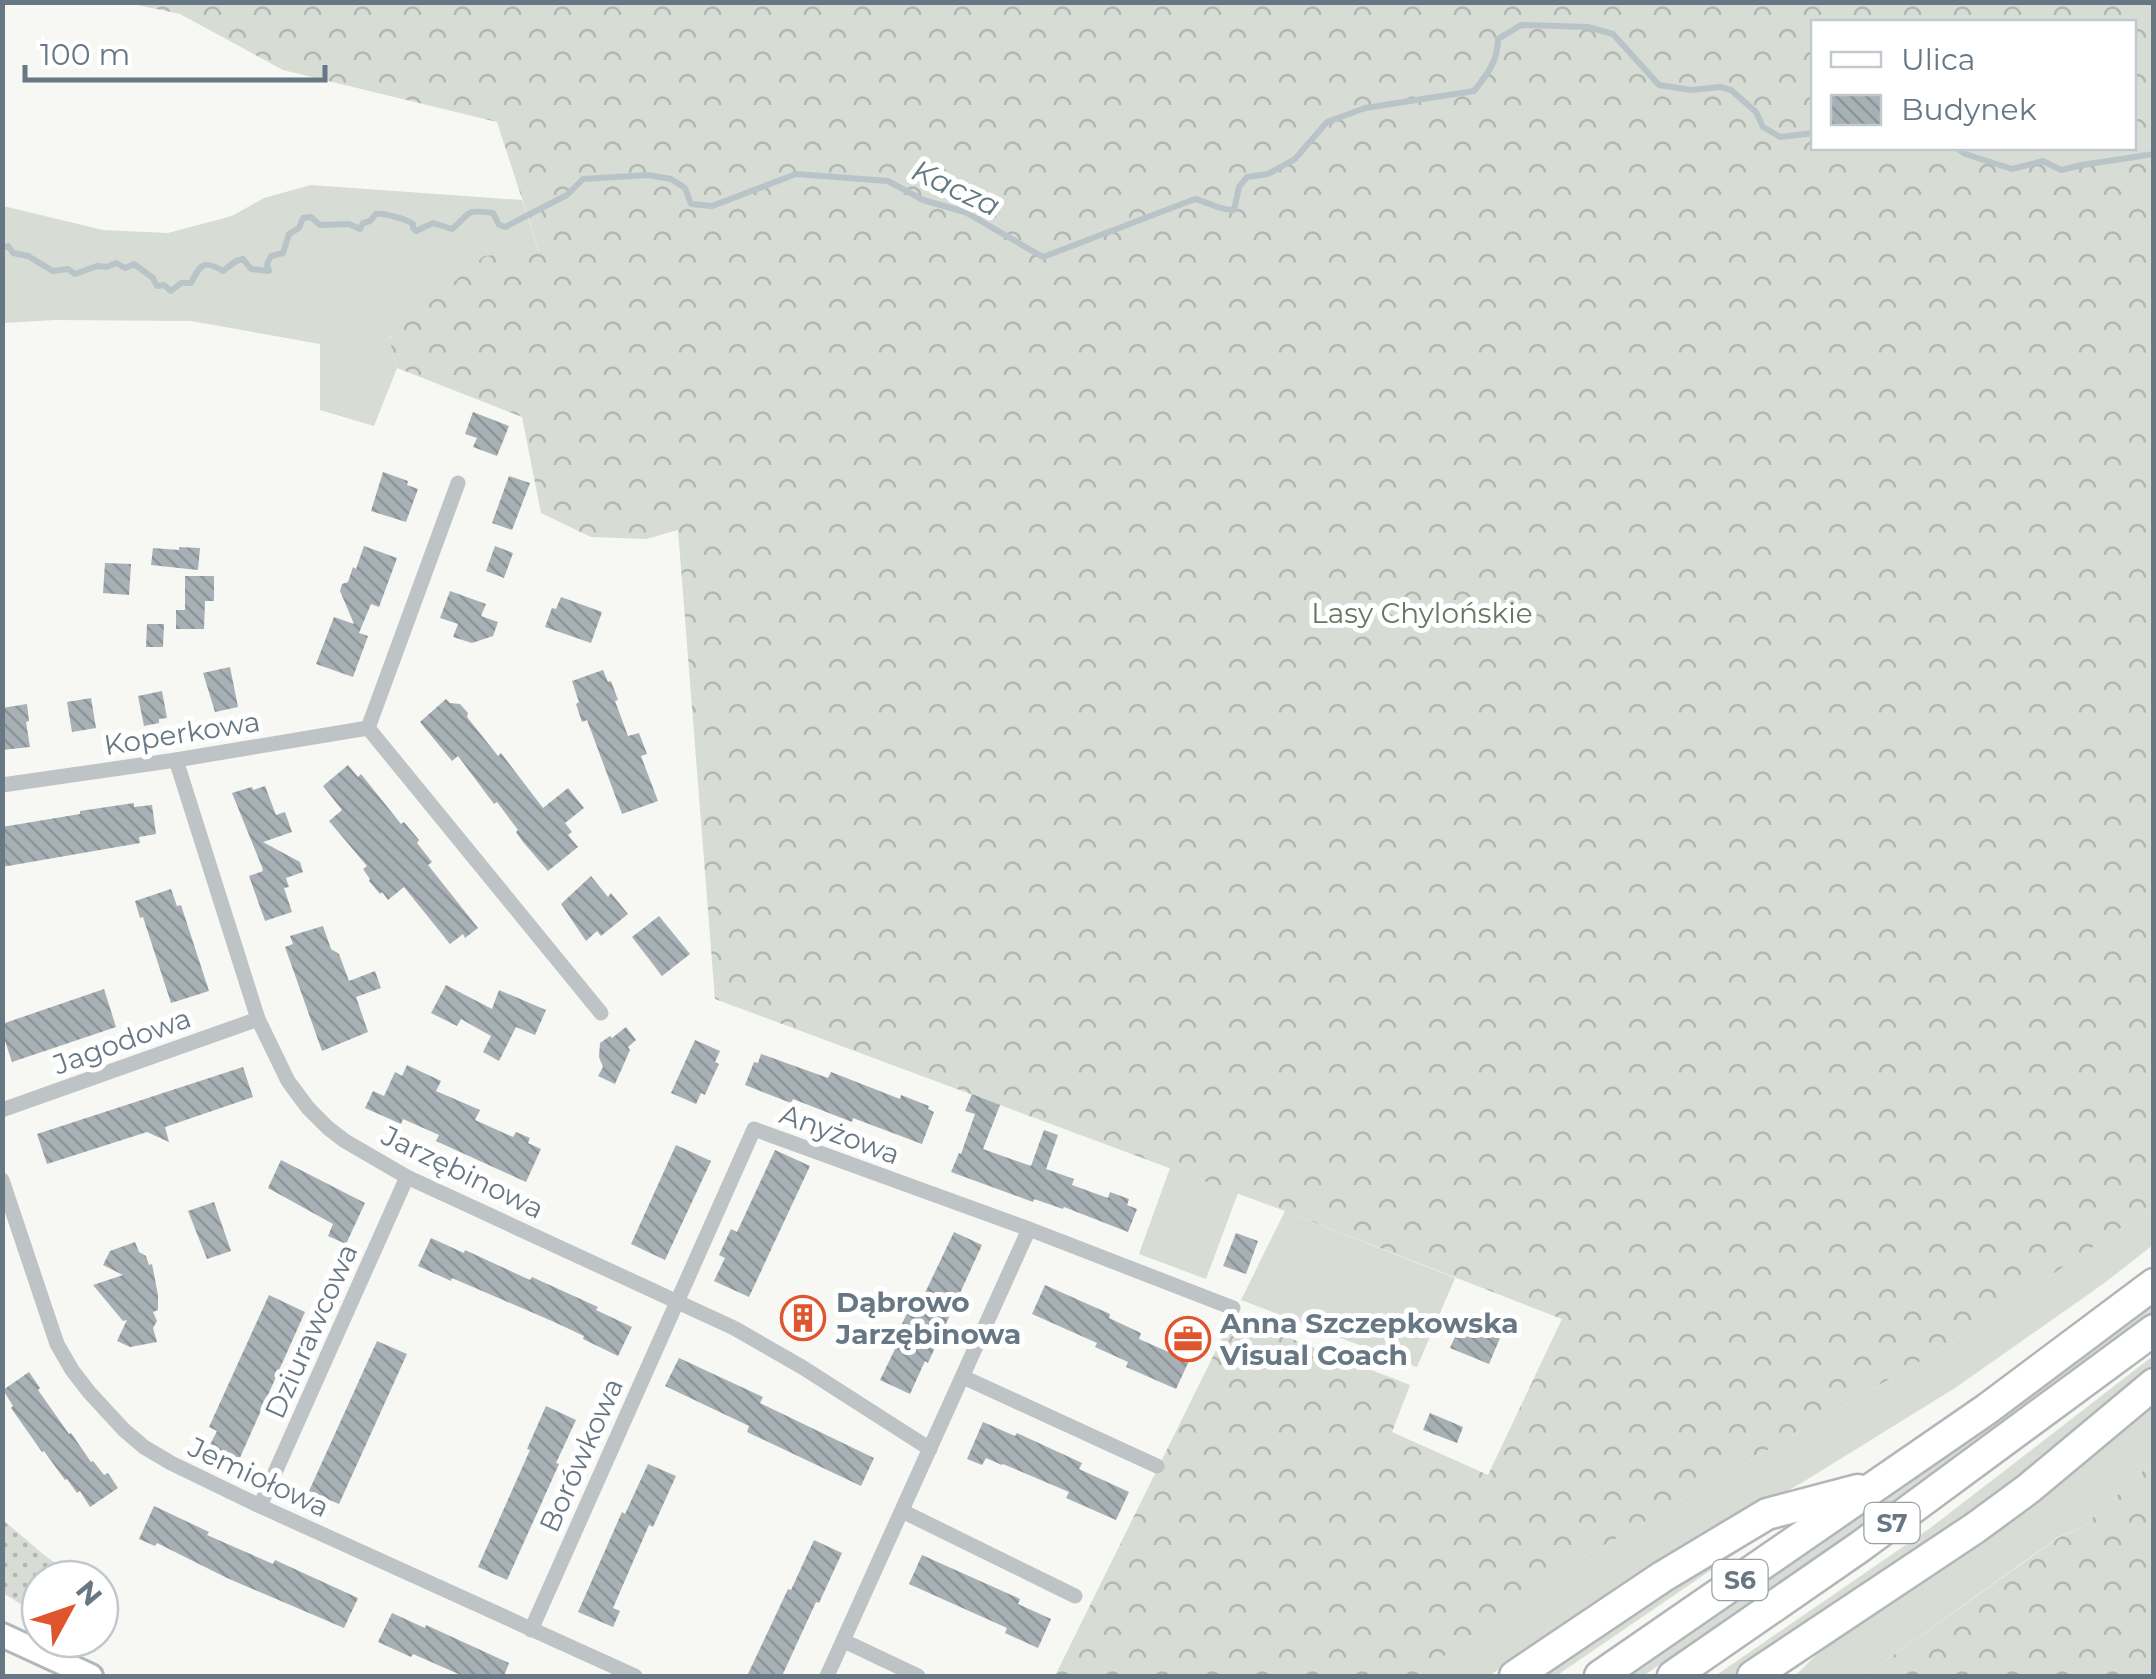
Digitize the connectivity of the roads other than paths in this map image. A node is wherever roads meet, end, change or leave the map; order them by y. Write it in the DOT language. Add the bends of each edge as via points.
graph roads {
  1 [pos="458,483"];
  2 [pos="368,728"];
  3 [pos="176,760"];
  4 [pos="2,786"];
  5 [pos="600,1013"];
  6 [pos="258,1019"];
  7 [pos="2,1110"];
  8 [pos="408,1177"];
  9 [pos="2,1180"];
  10 [pos="1029,1229"];
  11 [pos="2154,1284"];
  12 [pos="676,1300"];
  13 [pos="1233,1308"];
  14 [pos="2154,1330"];
  15 [pos="963,1376"];
  16 [pos="2154,1384"];
  17 [pos="930,1449"];
  18 [pos="1156,1466"];
  19 [pos="1880,1484"];
  20 [pos="260,1506"];
  21 [pos="902,1511"];
  22 [pos="1075,1596"];
  23 [pos="532,1630"];
  24 [pos="2,1635"];
  25 [pos="844,1642"];
  26 [pos="1798,1648"];
  27 [pos="90,1676"];
  28 [pos="635,1676"];
  29 [pos="828,1676"];
  30 [pos="918,1676"];
  31 [pos="1515,1676"];
  32 [pos="1600,1676"];
  33 [pos="1673,1676"];
  34 [pos="1753,1676"];
  35 [pos="1780,1676"];
  1 -- 2 [label="street"];
  2 -- 3 [label="street, Koperkowa"];
  2 -- 5 [label="street"];
  3 -- 4 [label="street, Koperkowa"];
  3 -- 6 [label="street, Jarzębinowa"];
  6 -- 7 [label="street, Jagodowa"];
  6 -- 8 [label="street, Jarzębinowa" via="288,1081 314,1115"];
  8 -- 12 [label="street, Jarzębinowa"];
  8 -- 20 [label="street, Dziurawcowa"];
  9 -- 20 [label="street, Jemiołowa" via="57,1344 89,1392 144,1446"];
  10 -- 12 [label="street, Anyżowa" via="754,1129"];
  10 -- 13 [label="street, Anyżowa"];
  10 -- 15 [label="street"];
  11 -- 19 [label="highway, S7"];
  12 -- 17 [label="street, Jarzębinowa" via="802,1367"];
  12 -- 23 [label="street, Borówkowa"];
  14 -- 33 [label="highway, S7"];
  15 -- 17 [label="street"];
  15 -- 18 [label="street"];
  16 -- 26 [label="highway" via="2028,1489"];
  17 -- 21 [label="street"];
  19 -- 31 [label="highway, S7" via="1767,1514"];
  19 -- 32 [label="highway, S6"];
  20 -- 23 [label="street, Jemiołowa"];
  21 -- 22 [label="street"];
  21 -- 25 [label="street"];
  23 -- 28 [label="street, Jemiołowa"];
  24 -- 27 [label="street"];
  25 -- 29 [label="street"];
  25 -- 30 [label="street"];
  26 -- 34 [label="highway"];
  26 -- 35 [label="highway"];
}
